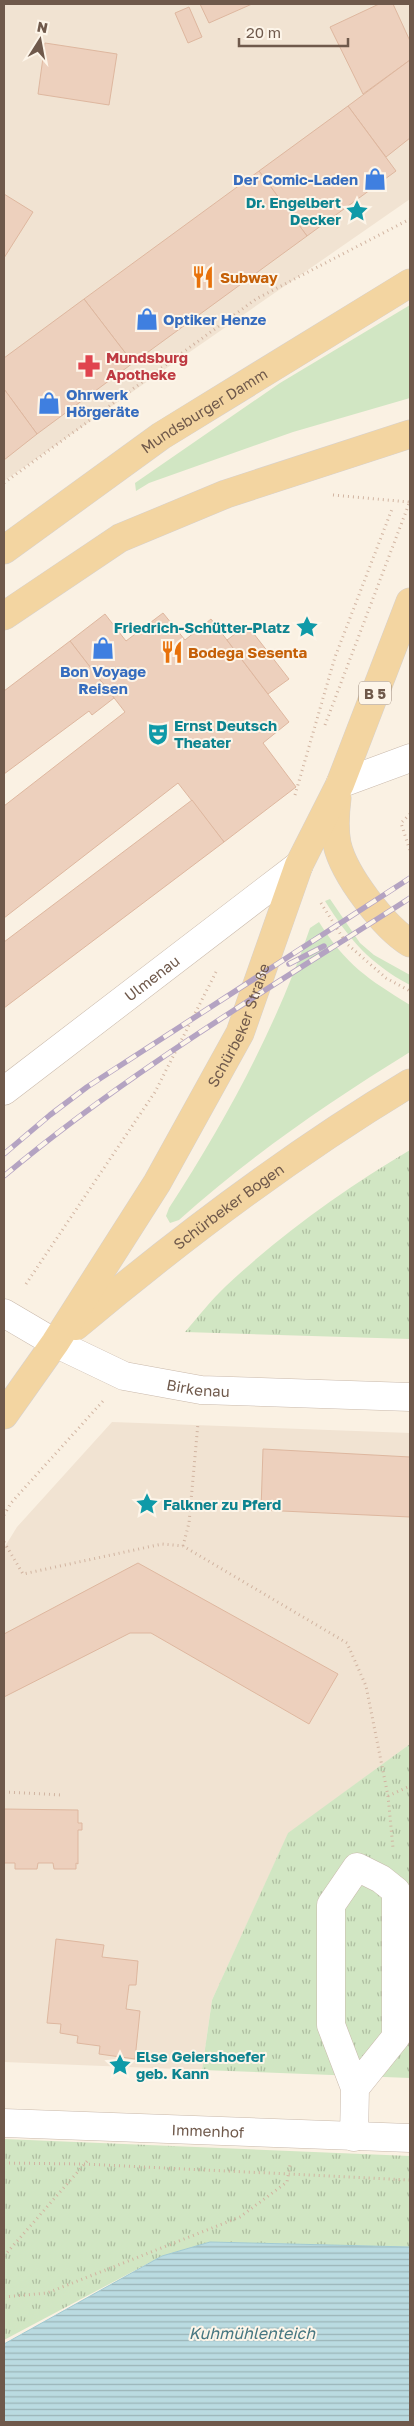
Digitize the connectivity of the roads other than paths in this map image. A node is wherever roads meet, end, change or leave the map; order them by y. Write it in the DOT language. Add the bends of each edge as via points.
graph roads {
  1 [pos="410,283"];
  2 [pos="410,434"];
  3 [pos="4,550"];
  4 [pos="410,602"];
  5 [pos="4,616"];
  6 [pos="410,758"];
  7 [pos="340,784"];
  8 [pos="299,865"];
  9 [pos="410,942"];
  10 [pos="410,1083"];
  11 [pos="4,1091"];
  12 [pos="4,1312"];
  13 [pos="55,1343"];
  14 [pos="410,1397"];
  15 [pos="4,1415"];
  16 [pos="355,2088"];
  17 [pos="4,2123"];
  18 [pos="354,2136"];
  19 [pos="410,2138"];
  1 -- 3 [label="main road, Mundsburger Damm" via="161,436"];
  2 -- 5 [label="main road" via="226,494 120,538"];
  4 -- 7 [label="main road, Schürbeker Straße / B 5"];
  6 -- 7 [label="street"];
  7 -- 8 [label="main road, Schürbeker Straße"];
  7 -- 9 [label="main road, B 5" via="334,826 346,866 369,904"];
  8 -- 11 [label="street, Ulmenau"];
  8 -- 13 [label="main road, Schürbeker Straße" via="240,1033 157,1183"];
  10 -- 13 [label="main road, Schürbeker Bogen" via="243,1193 156,1258"];
  12 -- 13 [label="street, Birkenau"];
  13 -- 14 [label="street, Birkenau" via="124,1376 201,1390"];
  13 -- 15 [label="main road, Schürbeker Straße"];
  16 -- 16 [label="street" via="396,2037 396,1891 357,1867 331,1905 331,2025"];
  16 -- 18 [label="street"];
  17 -- 18 [label="street, Immenhof"];
  18 -- 19 [label="street, Immenhof"];
}
